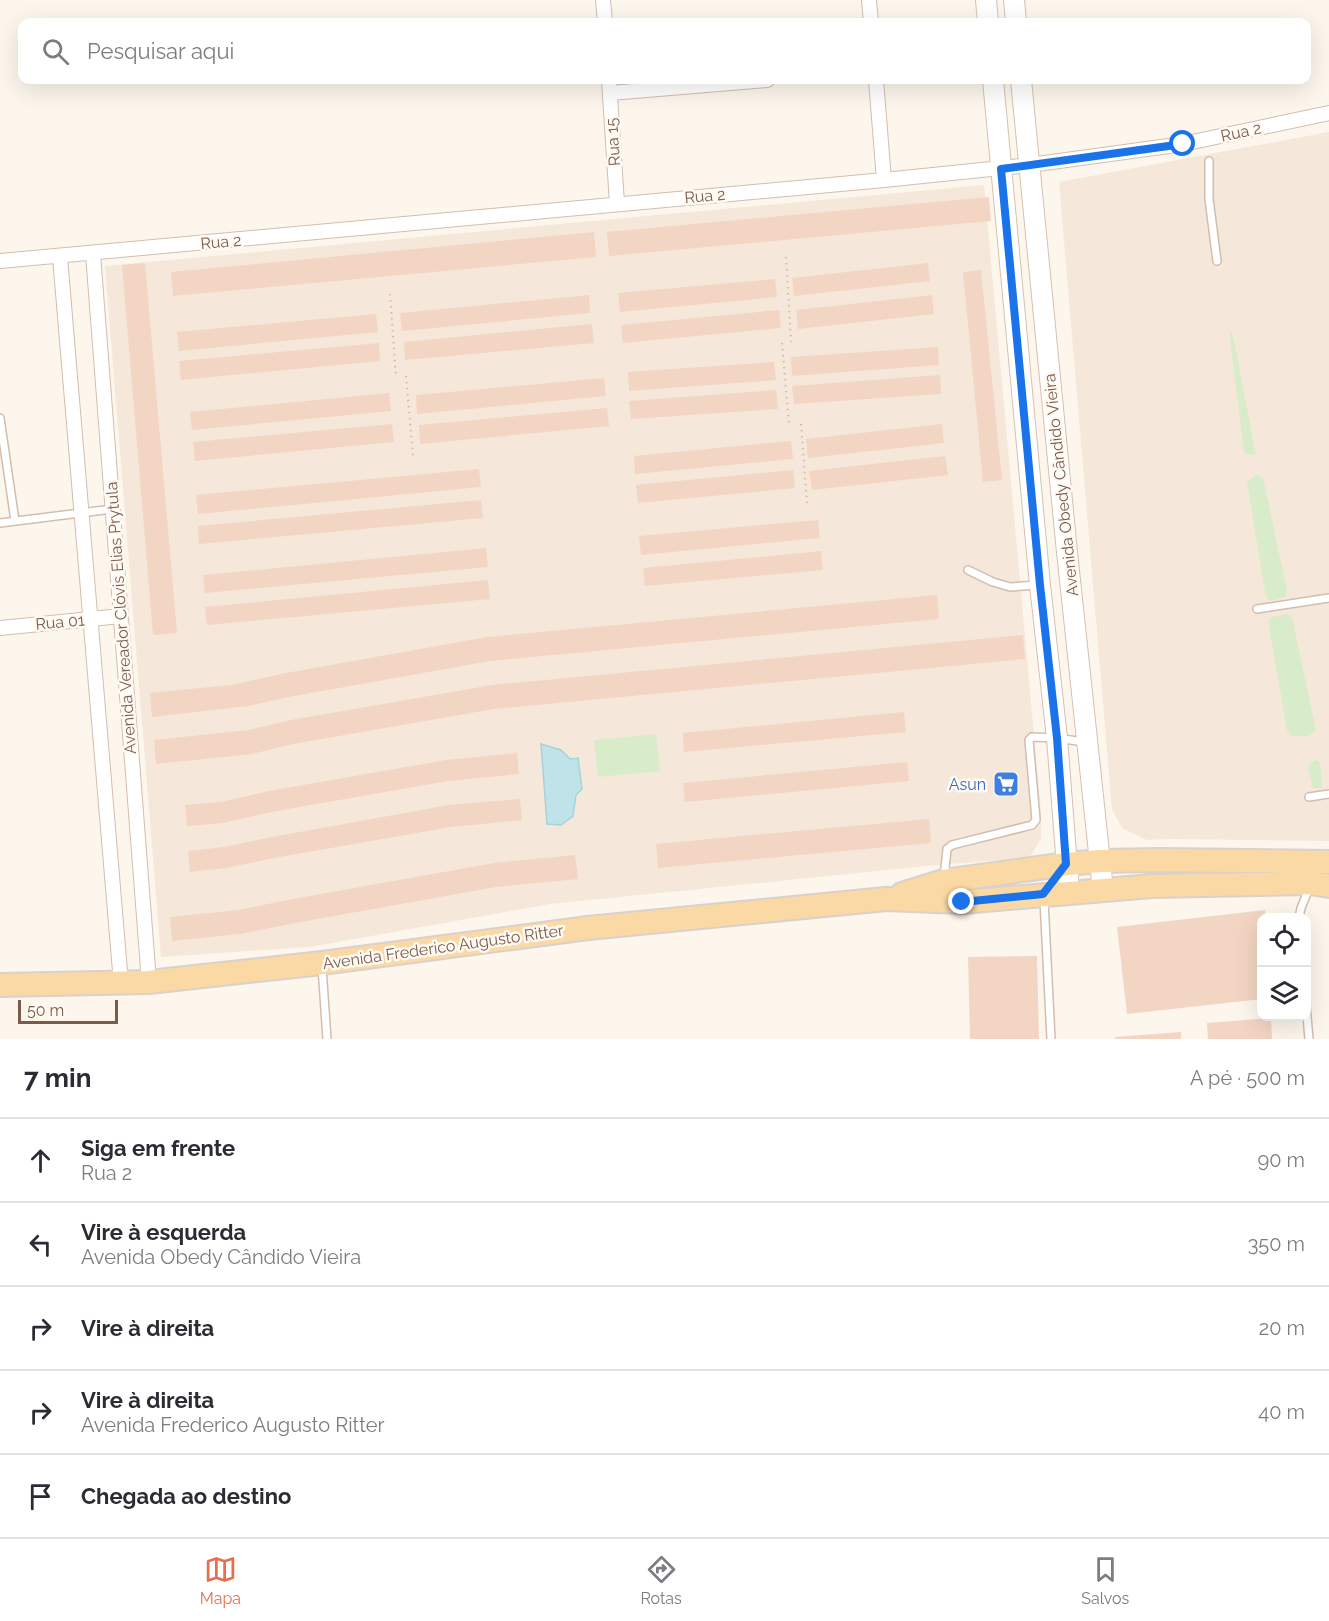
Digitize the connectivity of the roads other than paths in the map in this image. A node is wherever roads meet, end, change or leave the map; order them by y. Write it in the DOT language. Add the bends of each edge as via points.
graph roads {
  1 [pos="603,0"];
  2 [pos="869,0"];
  3 [pos="986,0"];
  4 [pos="1014,0"];
  5 [pos="605,18"];
  6 [pos="871,18"];
  7 [pos="988,18"];
  8 [pos="1016,18"];
  9 [pos="662,84"];
  10 [pos="876,84"];
  11 [pos="993,84"];
  12 [pos="1020,84"];
  13 [pos="609,86"];
  14 [pos="1329,113"];
  15 [pos="1209,162"];
  16 [pos="1030,165"];
  17 [pos="1001,169"];
  18 [pos="884,180"];
  19 [pos="617,204"];
  20 [pos="93,254"];
  21 [pos="60,256"];
  22 [pos="0,261"];
  23 [pos="1217,261"];
  24 [pos="0,418"];
  25 [pos="112,509"];
  26 [pos="81,514"];
  27 [pos="15,521"];
  28 [pos="0,523"];
  29 [pos="1067,552"];
  30 [pos="1037,554"];
  31 [pos="968,570"];
  32 [pos="1040,585"];
  33 [pos="1329,598"];
  34 [pos="1257,609"];
  35 [pos="121,616"];
  36 [pos="91,619"];
  37 [pos="0,628"];
  38 [pos="1057,738"];
  39 [pos="1087,742"];
  40 [pos="1329,794"];
  41 [pos="1308,797"];
  42 [pos="1100,861"];
  43 [pos="1066,864"];
  44 [pos="1320,873"];
  45 [pos="944,881"];
  46 [pos="1103,890"];
  47 [pos="1069,892"];
  48 [pos="1043,894"];
  49 [pos="885,899"];
  50 [pos="1300,913"];
  51 [pos="322,963"];
  52 [pos="148,982"];
  53 [pos="122,983"];
  54 [pos="0,985"];
  55 [pos="1308,1021"];
  56 [pos="327,1039"];
  57 [pos="1051,1039"];
  58 [pos="1310,1039"];
  1 -- 5 [label="street"];
  2 -- 6 [label="street"];
  3 -- 7 [label="main road"];
  4 -- 8 [label="main road"];
  9 -- 13 [label="street"];
  10 -- 18 [label="street"];
  11 -- 17 [label="main road, Avenida Obedy Cândido Vieira"];
  12 -- 16 [label="main road, Avenida Obedy Cândido Vieira"];
  13 -- 19 [label="street, Rua 15"];
  14 -- 16 [label="street, Rua 2" via="1183,144"];
  15 -- 23 [label="lane"];
  16 -- 17 [label="street, Rua 2"];
  16 -- 29 [label="main road, Avenida Obedy Cândido Vieira"];
  17 -- 18 [label="street, Rua 2"];
  17 -- 30 [label="main road, Avenida Obedy Cândido Vieira"];
  18 -- 19 [label="street, Rua 2"];
  19 -- 20 [label="street, Rua 2"];
  20 -- 21 [label="street, Rua 2"];
  20 -- 25 [label="street, Avenida Vereador Clóvis Elias Prytula"];
  21 -- 22 [label="street, Rua 2"];
  21 -- 26 [label="street, Avenida Vereador Clóvis Elias Prytula"];
  24 -- 27 [label="lane"];
  25 -- 26 [label="lane"];
  25 -- 35 [label="street, Avenida Vereador Clóvis Elias Prytula"];
  26 -- 27 [label="lane"];
  26 -- 36 [label="street, Avenida Vereador Clóvis Elias Prytula"];
  27 -- 28 [label="lane"];
  29 -- 30 [label="main road"];
  29 -- 39 [label="main road, Avenida Obedy Cândido Vieira"];
  30 -- 32 [label="main road, Avenida Obedy Cândido Vieira"];
  31 -- 32 [label="lane" via="1011,586"];
  32 -- 38 [label="main road, Avenida Obedy Cândido Vieira"];
  33 -- 34 [label="lane"];
  35 -- 36 [label="street, Rua 01"];
  35 -- 52 [label="street, Avenida Vereador Clóvis Elias Prytula"];
  36 -- 37 [label="street, Rua 01"];
  36 -- 53 [label="street, Avenida Vereador Clóvis Elias Prytula"];
  38 -- 39 [label="lane"];
  38 -- 43 [label="main road, Avenida Obedy Cândido Vieira"];
  38 -- 45 [label="lane" via="1035,736 1029,740 1036,820 1032,825 952,845 947,849"];
  39 -- 42 [label="main road, Avenida Obedy Cândido Vieira"];
  40 -- 41 [label="lane"];
  42 -- 43 [label="main road, Avenida Frederico Augusto Ritter"];
  42 -- 44 [label="main road, Avenida Frederico Augusto Ritter"];
  42 -- 46 [label="main road, Avenida Obedy Cândido Vieira"];
  43 -- 45 [label="main road, Avenida Frederico Augusto Ritter"];
  43 -- 47 [label="main road, Avenida Obedy Cândido Vieira"];
  43 -- 48 [label="main road"];
  44 -- 46 [label="main road, Avenida Frederico Augusto Ritter"];
  44 -- 50 [label="lane"];
  45 -- 49 [label="main road, Avenida Frederico Augusto Ritter"];
  46 -- 47 [label="main road, Avenida Frederico Augusto Ritter"];
  47 -- 48 [label="main road, Avenida Frederico Augusto Ritter"];
  48 -- 49 [label="main road, Avenida Frederico Augusto Ritter" via="962,902"];
  48 -- 57 [label="lane"];
  49 -- 51 [label="main road, Avenida Frederico Augusto Ritter" via="588,928"];
  51 -- 52 [label="main road, Avenida Frederico Augusto Ritter"];
  51 -- 56 [label="lane"];
  52 -- 53 [label="main road, Avenida Frederico Augusto Ritter"];
  53 -- 54 [label="main road, Avenida Frederico Augusto Ritter"];
  55 -- 58 [label="lane"];
}
